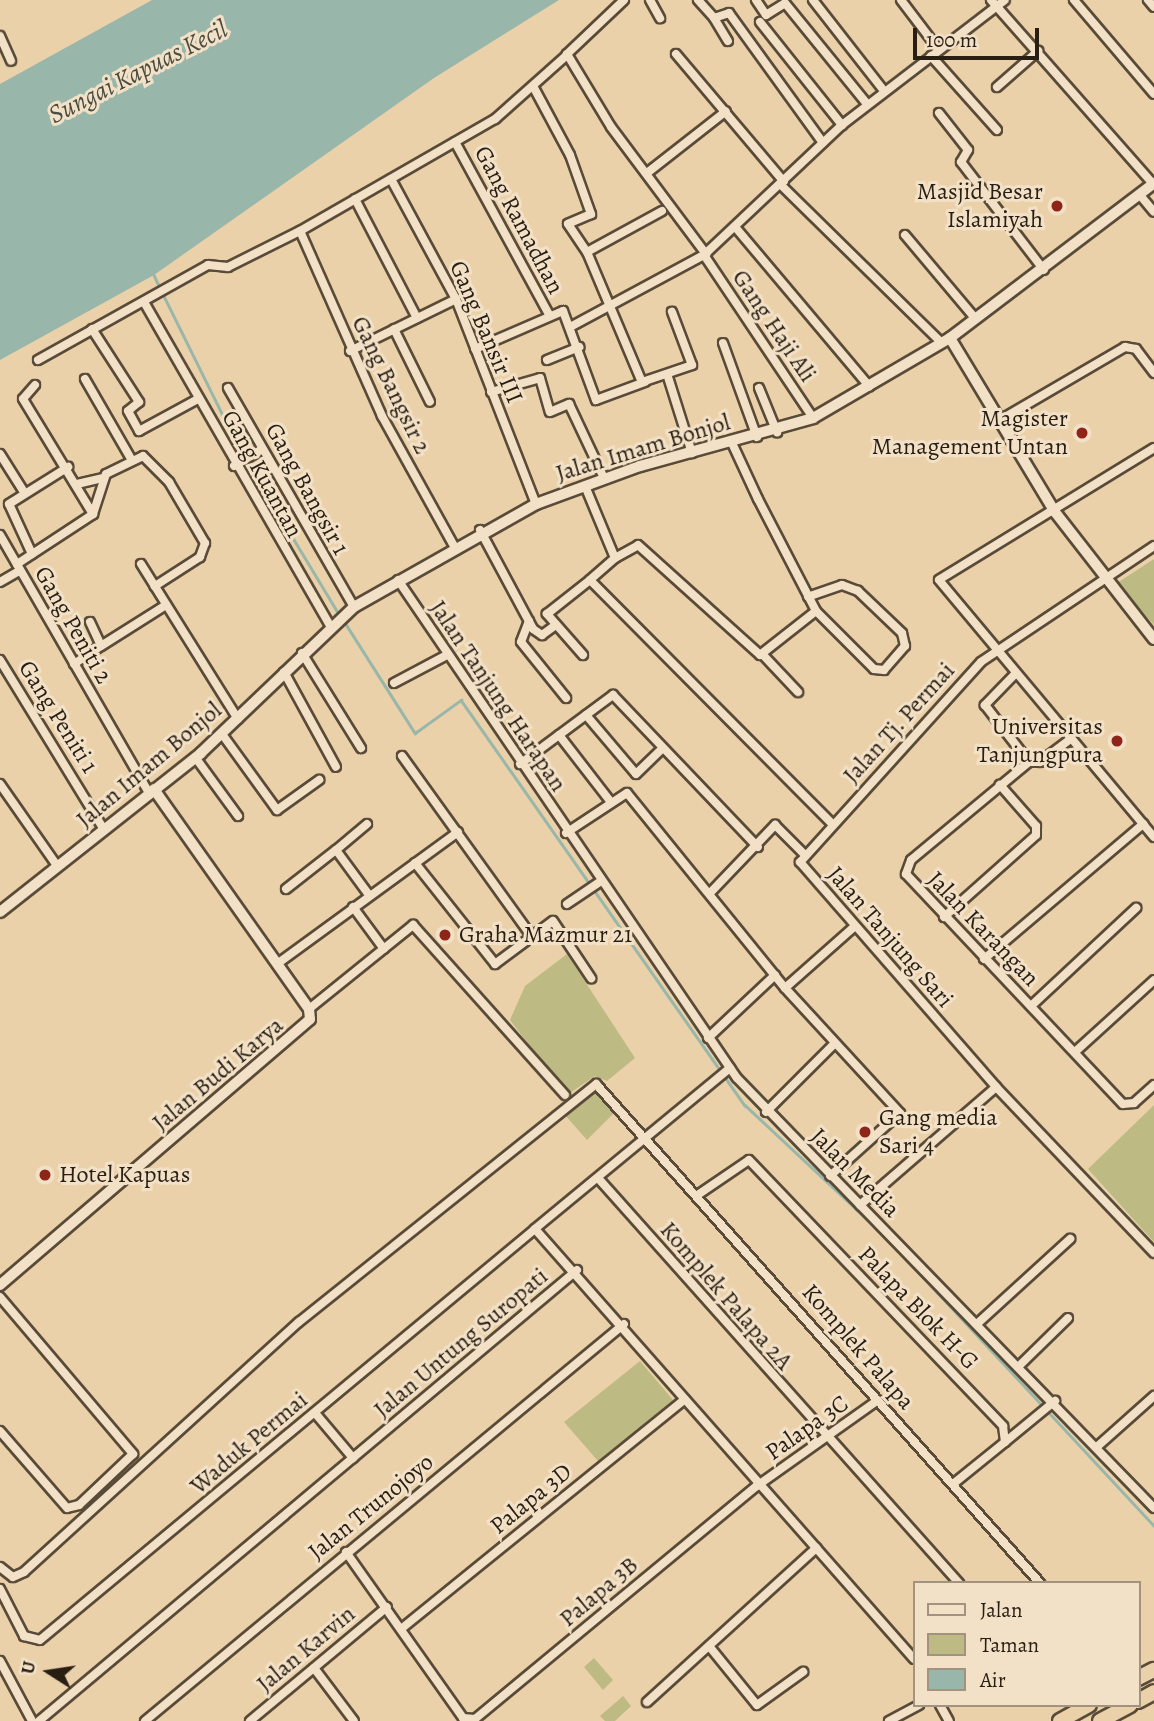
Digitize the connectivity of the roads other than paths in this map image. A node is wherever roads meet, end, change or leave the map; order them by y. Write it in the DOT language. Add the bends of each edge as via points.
graph roads {
  1 [pos="624,0"];
  2 [pos="650,0"];
  3 [pos="698,0"];
  4 [pos="755,0"];
  5 [pos="813,0"];
  6 [pos="901,0"];
  7 [pos="1005,0"];
  8 [pos="1074,0"];
  9 [pos="1148,0"];
  10 [pos="994,3"];
  11 [pos="1154,7"];
  12 [pos="660,18"];
  13 [pos="714,19"];
  14 [pos="760,22"];
  15 [pos="0,36"];
  16 [pos="728,41"];
  17 [pos="939,50"];
  18 [pos="1038,51"];
  19 [pos="677,54"];
  20 [pos="567,55"];
  21 [pos="931,56"];
  22 [pos="0,67"];
  23 [pos="533,86"];
  24 [pos="997,87"];
  25 [pos="884,91"];
  26 [pos="1154,94"];
  27 [pos="867,104"];
  28 [pos="726,111"];
  29 [pos="939,113"];
  30 [pos="842,125"];
  31 [pos="997,130"];
  32 [pos="456,142"];
  33 [pos="823,143"];
  34 [pos="646,173"];
  35 [pos="391,179"];
  36 [pos="1153,183"];
  37 [pos="783,184"];
  38 [pos="1139,194"];
  39 [pos="355,200"];
  40 [pos="662,211"];
  41 [pos="1154,212"];
  42 [pos="736,228"];
  43 [pos="301,234"];
  44 [pos="905,235"];
  45 [pos="587,252"];
  46 [pos="705,255"];
  47 [pos="1044,270"];
  48 [pos="456,299"];
  49 [pos="144,302"];
  50 [pos="609,311"];
  51 [pos="672,312"];
  52 [pos="550,316"];
  53 [pos="417,317"];
  54 [pos="975,318"];
  55 [pos="572,326"];
  56 [pos="92,329"];
  57 [pos="394,329"];
  58 [pos="945,340"];
  59 [pos="723,343"];
  60 [pos="580,348"];
  61 [pos="475,349"];
  62 [pos="350,351"];
  63 [pos="38,360"];
  64 [pos="547,360"];
  65 [pos="1154,373"];
  66 [pos="668,377"];
  67 [pos="85,379"];
  68 [pos="645,382"];
  69 [pos="35,385"];
  70 [pos="869,386"];
  71 [pos="228,388"];
  72 [pos="759,388"];
  73 [pos="491,392"];
  74 [pos="198,400"];
  75 [pos="430,402"];
  76 [pos="813,418"];
  77 [pos="1000,420"];
  78 [pos="777,432"];
  79 [pos="757,437"];
  80 [pos="732,443"];
  81 [pos="1154,448"];
  82 [pos="260,450"];
  83 [pos="692,453"];
  84 [pos="0,454"];
  85 [pos="130,457"];
  86 [pos="237,464"];
  87 [pos="68,467"];
  88 [pos="103,478"];
  89 [pos="604,478"];
  90 [pos="77,484"];
  91 [pos="585,486"];
  92 [pos="24,492"];
  93 [pos="536,504"];
  94 [pos="1055,512"];
  95 [pos="93,513"];
  96 [pos="480,530"];
  97 [pos="0,535"];
  98 [pos="454,546"];
  99 [pos="1154,546"];
  100 [pos="32,554"];
  101 [pos="615,558"];
  102 [pos="141,564"];
  103 [pos="18,567"];
  104 [pos="398,580"];
  105 [pos="590,580"];
  106 [pos="1102,580"];
  107 [pos="0,582"];
  108 [pos="155,586"];
  109 [pos="808,597"];
  110 [pos="166,605"];
  111 [pos="352,608"];
  112 [pos="816,611"];
  113 [pos="90,622"];
  114 [pos="331,625"];
  115 [pos="531,625"];
  116 [pos="556,625"];
  117 [pos="1154,639"];
  118 [pos="102,646"];
  119 [pos="996,649"];
  120 [pos="302,653"];
  121 [pos="583,655"];
  122 [pos="763,655"];
  123 [pos="444,656"];
  124 [pos="0,660"];
  125 [pos="74,664"];
  126 [pos="284,672"];
  127 [pos="1016,673"];
  128 [pos="394,683"];
  129 [pos="798,692"];
  130 [pos="566,698"];
  131 [pos="586,715"];
  132 [pos="238,719"];
  133 [pos="222,733"];
  134 [pos="559,735"];
  135 [pos="1070,738"];
  136 [pos="361,748"];
  137 [pos="662,749"];
  138 [pos="402,756"];
  139 [pos="195,757"];
  140 [pos="1029,762"];
  141 [pos="520,764"];
  142 [pos="336,767"];
  143 [pos="319,780"];
  144 [pos="0,784"];
  145 [pos="1000,785"];
  146 [pos="151,791"];
  147 [pos="610,802"];
  148 [pos="238,816"];
  149 [pos="831,823"];
  150 [pos="367,824"];
  151 [pos="1143,824"];
  152 [pos="104,830"];
  153 [pos="458,832"];
  154 [pos="566,833"];
  155 [pos="1154,836"];
  156 [pos="758,847"];
  157 [pos="336,850"];
  158 [pos="804,854"];
  159 [pos="415,863"];
  160 [pos="58,867"];
  161 [pos="599,882"];
  162 [pos="286,889"];
  163 [pos="711,892"];
  164 [pos="369,895"];
  165 [pos="567,904"];
  166 [pos="353,907"];
  167 [pos="1136,908"];
  168 [pos="0,912"];
  169 [pos="944,917"];
  170 [pos="854,927"];
  171 [pos="532,937"];
  172 [pos="384,949"];
  173 [pos="984,959"];
  174 [pos="277,964"];
  175 [pos="775,975"];
  176 [pos="591,978"];
  177 [pos="1154,980"];
  178 [pos="785,988"];
  179 [pos="1031,1006"];
  180 [pos="309,1009"];
  181 [pos="708,1038"];
  182 [pos="834,1045"];
  183 [pos="1076,1051"];
  184 [pos="729,1069"];
  185 [pos="1154,1085"];
  186 [pos="996,1087"];
  187 [pos="565,1095"];
  188 [pos="766,1112"];
  189 [pos="647,1138"];
  190 [pos="830,1176"];
  191 [pos="597,1178"];
  192 [pos="699,1194"];
  193 [pos="860,1205"];
  194 [pos="535,1229"];
  195 [pos="1070,1240"];
  196 [pos="1154,1253"];
  197 [pos="577,1270"];
  198 [pos="0,1285"];
  199 [pos="0,1297"];
  200 [pos="1068,1318"];
  201 [pos="978,1323"];
  202 [pos="624,1325"];
  203 [pos="1020,1365"];
  204 [pos="1154,1396"];
  205 [pos="685,1399"];
  206 [pos="878,1400"];
  207 [pos="1055,1401"];
  208 [pos="315,1413"];
  209 [pos="0,1431"];
  210 [pos="825,1440"];
  211 [pos="1005,1442"];
  212 [pos="1099,1446"];
  213 [pos="353,1458"];
  214 [pos="953,1484"];
  215 [pos="757,1486"];
  216 [pos="1152,1502"];
  217 [pos="816,1548"];
  218 [pos="346,1552"];
  219 [pos="0,1567"];
  220 [pos="957,1581"];
  221 [pos="1038,1581"];
  222 [pos="0,1589"];
  223 [pos="387,1607"];
  224 [pos="401,1629"];
  225 [pos="709,1646"];
  226 [pos="912,1657"];
  227 [pos="0,1661"];
  228 [pos="314,1668"];
  229 [pos="803,1672"];
  230 [pos="647,1702"];
  231 [pos="915,1707"];
  232 [pos="1085,1707"];
  233 [pos="1126,1707"];
  234 [pos="256,1719"];
  235 [pos="32,1721"];
  236 [pos="38,1721"];
  237 [pos="145,1721"];
  238 [pos="354,1721"];
  239 [pos="889,1721"];
  240 [pos="1060,1721"];
  241 [pos="1100,1721"];
  1 -- 20 [label="street"];
  2 -- 12 [label="street"];
  3 -- 13 [label="street"];
  4 -- 27 [label="street" via="766,15 785,3"];
  5 -- 25 [label="street"];
  6 -- 17 [label="street"];
  7 -- 10 [label="street"];
  8 -- 26 [label="street"];
  9 -- 11 [label="street"];
  10 -- 17 [label="street"];
  10 -- 18 [label="street"];
  13 -- 16 [label="street"];
  13 -- 33 [label="street" via="729,13"];
  14 -- 30 [label="street"];
  15 -- 22 [label="street" via="11,61"];
  17 -- 21 [label="street"];
  18 -- 24 [label="street"];
  18 -- 36 [label="street"];
  19 -- 28 [label="street"];
  20 -- 23 [label="street"];
  20 -- 34 [label="street, Gang Haji Ali"];
  21 -- 25 [label="street"];
  21 -- 31 [label="street"];
  23 -- 32 [label="street"];
  23 -- 45 [label="street" via="570,155 591,214 568,224"];
  25 -- 27 [label="street"];
  27 -- 30 [label="street"];
  28 -- 34 [label="street"];
  28 -- 37 [label="street"];
  29 -- 47 [label="street" via="968,150 961,162"];
  30 -- 33 [label="street"];
  32 -- 35 [label="street"];
  32 -- 52 [label="street, Gang Ramadhan"];
  33 -- 37 [label="street"];
  34 -- 46 [label="street, Gang Haji Ali"];
  35 -- 39 [label="street"];
  35 -- 48 [label="street, Gang Bansir III"];
  36 -- 38 [label="main road, Jalan Imam Bonjol"];
  37 -- 42 [label="street"];
  37 -- 58 [label="street"];
  38 -- 41 [label="street"];
  38 -- 47 [label="main road, Jalan Imam Bonjol"];
  39 -- 43 [label="street"];
  39 -- 53 [label="street"];
  40 -- 45 [label="street"];
  42 -- 46 [label="street"];
  42 -- 70 [label="street"];
  43 -- 49 [label="street" via="228,267 208,265"];
  43 -- 62 [label="street, Gang Bangsir 2"];
  44 -- 54 [label="street"];
  45 -- 50 [label="street"];
  46 -- 50 [label="street"];
  46 -- 76 [label="street, Gang Haji Ali"];
  47 -- 54 [label="main road, Jalan Imam Bonjol"];
  48 -- 53 [label="street"];
  48 -- 61 [label="street, Gang Bansir III"];
  49 -- 56 [label="street"];
  49 -- 74 [label="street, Gang Kuantan"];
  50 -- 55 [label="street"];
  50 -- 68 [label="street"];
  51 -- 66 [label="street" via="694,362"];
  52 -- 55 [label="street" via="564,311"];
  52 -- 61 [label="street"];
  53 -- 57 [label="street"];
  54 -- 58 [label="main road, Jalan Imam Bonjol"];
  55 -- 60 [label="street"];
  56 -- 63 [label="street"];
  56 -- 74 [label="street" via="139,402 128,411 139,431"];
  57 -- 62 [label="street"];
  57 -- 75 [label="street"];
  58 -- 70 [label="main road, Jalan Imam Bonjol"];
  58 -- 77 [label="street"];
  59 -- 79 [label="street"];
  60 -- 64 [label="street"];
  60 -- 68 [label="street" via="596,400"];
  61 -- 73 [label="street, Gang Bansir III"];
  62 -- 98 [label="street, Gang Bangsir 2"];
  65 -- 77 [label="street" via="1136,349 1125,346"];
  66 -- 68 [label="street"];
  66 -- 83 [label="street"];
  67 -- 85 [label="street"];
  69 -- 87 [label="street" via="23,399"];
  70 -- 76 [label="main road, Jalan Imam Bonjol"];
  71 -- 82 [label="street, Gang Bangsir 1"];
  72 -- 78 [label="street"];
  73 -- 89 [label="street" via="540,378 551,412 569,404 573,409"];
  73 -- 93 [label="street, Gang Bansir III"];
  74 -- 86 [label="street, Gang Kuantan"];
  76 -- 78 [label="main road, Jalan Imam Bonjol"];
  77 -- 94 [label="street"];
  78 -- 79 [label="main road, Jalan Imam Bonjol"];
  79 -- 80 [label="main road, Jalan Imam Bonjol"];
  80 -- 83 [label="main road, Jalan Imam Bonjol"];
  80 -- 109 [label="street"];
  81 -- 94 [label="street"];
  82 -- 86 [label="street"];
  82 -- 111 [label="street, Gang Bangsir 1"];
  83 -- 89 [label="main road, Jalan Imam Bonjol"];
  84 -- 92 [label="street"];
  85 -- 88 [label="street"];
  85 -- 108 [label="street" via="156,465 205,543 200,557"];
  86 -- 114 [label="street, Gang Kuantan"];
  87 -- 90 [label="street"];
  87 -- 92 [label="street"];
  88 -- 90 [label="street"];
  88 -- 95 [label="street"];
  89 -- 91 [label="main road, Jalan Imam Bonjol"];
  90 -- 95 [label="street"];
  91 -- 93 [label="main road, Jalan Imam Bonjol"];
  91 -- 101 [label="street"];
  92 -- 100 [label="street" via="9,507"];
  93 -- 96 [label="main road, Jalan Imam Bonjol"];
  94 -- 106 [label="street"];
  94 -- 119 [label="street" via="939,580"];
  95 -- 100 [label="street, Gang Peniti 2"];
  96 -- 98 [label="main road, Jalan Imam Bonjol"];
  96 -- 115 [label="street"];
  97 -- 103 [label="street"];
  98 -- 104 [label="main road, Jalan Imam Bonjol"];
  99 -- 106 [label="street, Jalan Tj. Permai"];
  100 -- 103 [label="street, Gang Peniti 2"];
  101 -- 105 [label="street"];
  101 -- 122 [label="street" via="638,545 739,642"];
  102 -- 108 [label="street"];
  103 -- 107 [label="street"];
  103 -- 125 [label="street, Gang Peniti 2"];
  104 -- 111 [label="main road, Jalan Imam Bonjol"];
  104 -- 123 [label="street, Jalan Tanjung Harapan"];
  105 -- 116 [label="street" via="547,614"];
  105 -- 149 [label="street"];
  106 -- 117 [label="street"];
  106 -- 119 [label="street, Jalan Tj. Permai"];
  108 -- 110 [label="street"];
  109 -- 112 [label="street"];
  109 -- 112 [label="street" via="842,585 858,591 906,643 884,670 874,669"];
  110 -- 118 [label="street"];
  110 -- 132 [label="street"];
  111 -- 114 [label="main road, Jalan Imam Bonjol"];
  112 -- 122 [label="street"];
  113 -- 118 [label="street"];
  114 -- 120 [label="main road, Jalan Imam Bonjol"];
  115 -- 116 [label="street" via="542,635"];
  115 -- 130 [label="street" via="521,642"];
  116 -- 121 [label="street"];
  118 -- 125 [label="street"];
  119 -- 127 [label="street"];
  119 -- 149 [label="street, Jalan Tj. Permai"];
  120 -- 126 [label="main road, Jalan Imam Bonjol"];
  120 -- 136 [label="street"];
  122 -- 129 [label="street"];
  123 -- 128 [label="street"];
  123 -- 141 [label="street, Jalan Tanjung Harapan"];
  124 -- 152 [label="street, Gang Peniti 1"];
  125 -- 146 [label="street, Gang Peniti 2"];
  126 -- 132 [label="main road, Jalan Imam Bonjol"];
  126 -- 142 [label="street"];
  127 -- 135 [label="street"];
  127 -- 140 [label="street" via="985,705"];
  131 -- 134 [label="street"];
  131 -- 137 [label="street" via="613,695"];
  131 -- 137 [label="street" via="635,774"];
  132 -- 133 [label="main road, Jalan Imam Bonjol"];
  133 -- 139 [label="main road, Jalan Imam Bonjol"];
  133 -- 143 [label="street" via="277,810"];
  134 -- 141 [label="street"];
  134 -- 147 [label="street"];
  135 -- 140 [label="street, Jalan Karangan" via="1040,762"];
  135 -- 151 [label="street"];
  137 -- 156 [label="street"];
  138 -- 153 [label="street"];
  139 -- 146 [label="main road, Jalan Imam Bonjol"];
  139 -- 148 [label="street"];
  140 -- 145 [label="street, Jalan Karangan"];
  141 -- 154 [label="street, Jalan Tanjung Harapan"];
  144 -- 160 [label="street"];
  145 -- 169 [label="street" via="1036,826 1036,835"];
  145 -- 169 [label="street, Jalan Karangan" via="906,866"];
  146 -- 152 [label="main road, Jalan Imam Bonjol"];
  146 -- 174 [label="street, Jalan Budi Karya"];
  147 -- 154 [label="street"];
  147 -- 163 [label="street" via="628,793"];
  149 -- 158 [label="street, Jalan Tanjung Sari"];
  150 -- 157 [label="street"];
  151 -- 155 [label="street"];
  151 -- 173 [label="street"];
  152 -- 160 [label="main road, Jalan Imam Bonjol"];
  153 -- 159 [label="street"];
  153 -- 171 [label="street"];
  154 -- 161 [label="street, Jalan Media"];
  156 -- 158 [label="street" via="775,825"];
  156 -- 163 [label="street"];
  157 -- 162 [label="street"];
  157 -- 164 [label="street"];
  158 -- 170 [label="street, Jalan Tanjung Sari" via="802,867"];
  159 -- 164 [label="street"];
  159 -- 171 [label="street" via="495,964"];
  160 -- 168 [label="main road, Jalan Imam Bonjol"];
  161 -- 165 [label="street"];
  161 -- 181 [label="street, Jalan Media"];
  163 -- 175 [label="street"];
  164 -- 166 [label="street"];
  166 -- 172 [label="street"];
  166 -- 174 [label="street"];
  167 -- 179 [label="street"];
  169 -- 173 [label="street, Jalan Karangan"];
  170 -- 178 [label="street"];
  170 -- 186 [label="street, Jalan Tanjung Sari"];
  171 -- 176 [label="street" via="546,922 556,923"];
  172 -- 180 [label="street"];
  172 -- 187 [label="street" via="414,926"];
  173 -- 179 [label="street, Jalan Karangan"];
  174 -- 180 [label="street, Jalan Budi Karya"];
  175 -- 178 [label="street"];
  175 -- 181 [label="street"];
  177 -- 183 [label="street"];
  178 -- 182 [label="street"];
  179 -- 183 [label="street, Jalan Karangan"];
  180 -- 198 [label="street, Jalan Budi Karya" via="302,1030"];
  181 -- 184 [label="street, Jalan Media"];
  182 -- 188 [label="street"];
  182 -- 190 [label="street" via="900,1113"];
  183 -- 185 [label="street, Jalan Karangan" via="1125,1105"];
  184 -- 188 [label="street, Jalan Media"];
  184 -- 189 [label="street, Waduk Permai"];
  186 -- 193 [label="street"];
  186 -- 196 [label="street, Jalan Tanjung Sari"];
  188 -- 190 [label="street, Jalan Media"];
  189 -- 191 [label="street, Waduk Permai"];
  189 -- 192 [label="street, Komplek Palapa"];
  189 -- 219 [label="street, Komplek Palapa" via="605,1087 589,1086 299,1322 24,1572 13,1577"];
  190 -- 193 [label="street, Jalan Media"];
  191 -- 194 [label="street, Waduk Permai"];
  191 -- 210 [label="street, Komplek Palapa 2A"];
  192 -- 206 [label="street, Komplek Palapa"];
  192 -- 211 [label="street, Palapa Blok H-G" via="746,1158 950,1366 1006,1429"];
  193 -- 201 [label="street, Jalan Media"];
  194 -- 197 [label="street"];
  194 -- 208 [label="street, Waduk Permai"];
  195 -- 201 [label="street"];
  197 -- 202 [label="street, Jalan Untung Suropati"];
  197 -- 213 [label="street, Jalan Untung Suropati"];
  199 -- 209 [label="street" via="133,1454 79,1505 67,1508"];
  200 -- 203 [label="street"];
  201 -- 203 [label="street, Jalan Media"];
  202 -- 205 [label="street, Jalan Untung Suropati"];
  202 -- 218 [label="street, Jalan Trunojoyo"];
  203 -- 207 [label="street, Jalan Media"];
  204 -- 212 [label="street"];
  205 -- 215 [label="street, Jalan Untung Suropati"];
  205 -- 224 [label="street, Palapa 3D"];
  206 -- 210 [label="street, Palapa 3C"];
  206 -- 214 [label="street, Komplek Palapa"];
  207 -- 211 [label="street"];
  207 -- 212 [label="street, Jalan Media"];
  208 -- 213 [label="street"];
  208 -- 222 [label="street, Waduk Permai" via="40,1640 24,1636"];
  210 -- 215 [label="street, Palapa 3C"];
  210 -- 220 [label="street, Komplek Palapa 2A"];
  211 -- 214 [label="street"];
  212 -- 216 [label="street, Jalan Media"];
  213 -- 236 [label="street, Jalan Untung Suropati"];
  214 -- 221 [label="street, Komplek Palapa"];
  215 -- 217 [label="street, Jalan Untung Suropati"];
  215 -- 224 [label="street, Palapa 3B" via="475,1719 463,1718"];
  217 -- 225 [label="street"];
  217 -- 226 [label="street, Jalan Untung Suropati"];
  218 -- 223 [label="street"];
  218 -- 237 [label="street, Jalan Trunojoyo"];
  223 -- 224 [label="street"];
  223 -- 228 [label="street, Jalan Karvin"];
  225 -- 229 [label="street" via="757,1705"];
  225 -- 230 [label="street"];
  227 -- 235 [label="street"];
  228 -- 234 [label="street, Jalan Karvin"];
  228 -- 238 [label="street"];
  231 -- 239 [label="street"];
  232 -- 240 [label="highway"];
  233 -- 241 [label="highway"];
}
